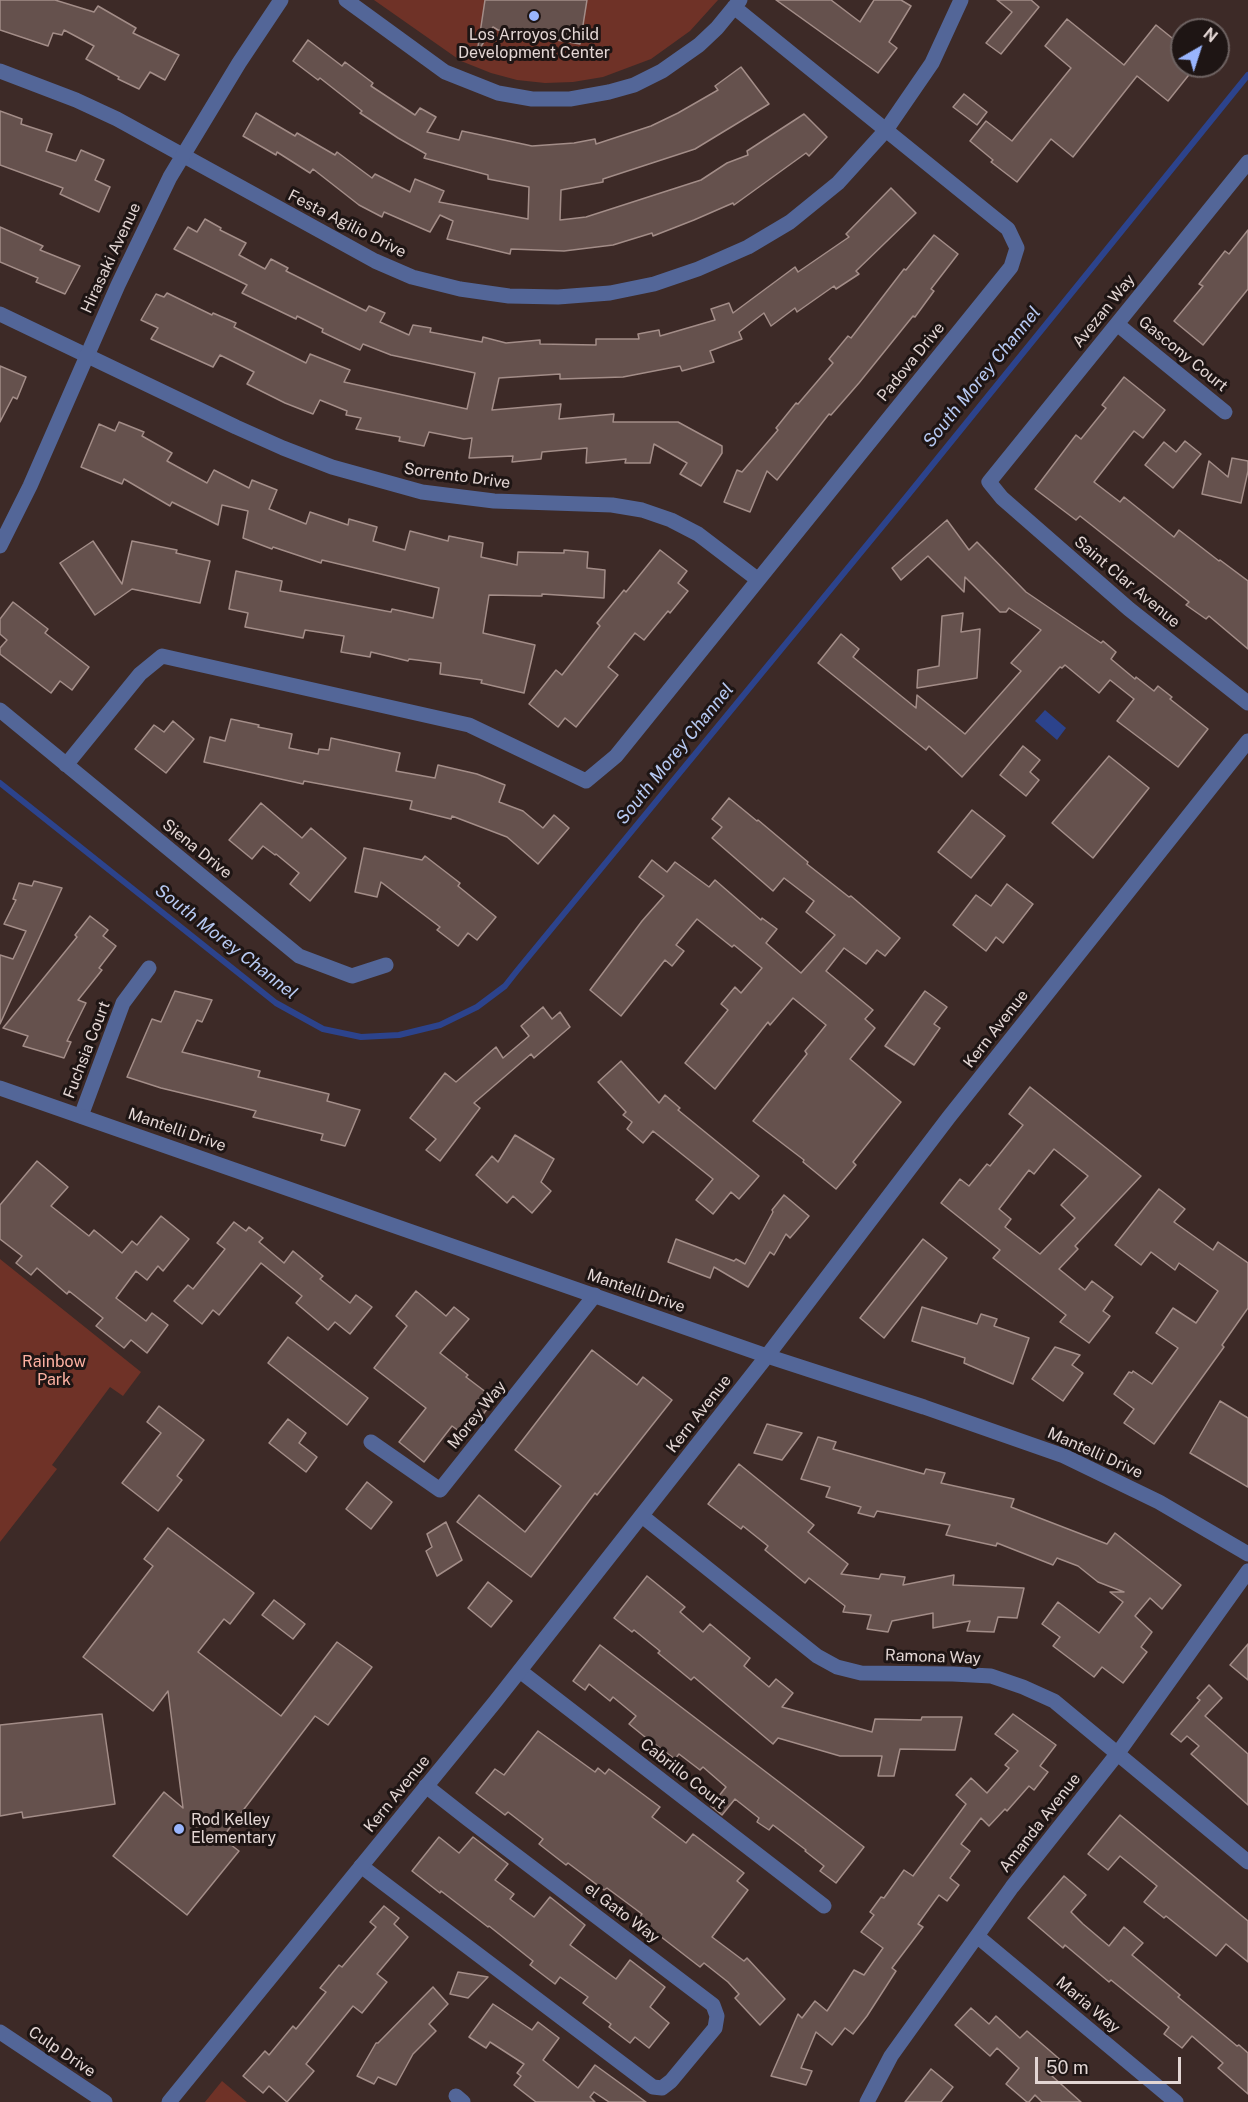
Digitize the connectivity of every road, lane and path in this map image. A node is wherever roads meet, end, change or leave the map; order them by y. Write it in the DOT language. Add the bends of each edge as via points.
graph roads {
  1 [pos="282,0"];
  2 [pos="346,0"];
  3 [pos="961,0"];
  4 [pos="737,4"];
  5 [pos="0,71"];
  6 [pos="886,130"];
  7 [pos="182,156"];
  8 [pos="1248,162"];
  9 [pos="0,314"];
  10 [pos="1117,324"];
  11 [pos="87,356"];
  12 [pos="1226,412"];
  13 [pos="989,482"];
  14 [pos="0,546"];
  15 [pos="757,579"];
  16 [pos="1248,703"];
  17 [pos="0,710"];
  18 [pos="1248,741"];
  19 [pos="66,765"];
  20 [pos="386,965"];
  21 [pos="149,968"];
  22 [pos="0,1088"];
  23 [pos="81,1116"];
  24 [pos="595,1295"];
  25 [pos="766,1356"];
  26 [pos="371,1442"];
  27 [pos="642,1516"];
  28 [pos="1248,1554"];
  29 [pos="1248,1571"];
  30 [pos="520,1671"];
  31 [pos="1118,1753"];
  32 [pos="426,1786"];
  33 [pos="1248,1862"];
  34 [pos="361,1866"];
  35 [pos="824,1906"];
  36 [pos="977,1936"];
  37 [pos="0,2032"];
  38 [pos="105,2102"];
  39 [pos="169,2102"];
  40 [pos="867,2102"];
  41 [pos="1176,2102"];
  1 -- 7 [label="street, Hirasaki Avenue"];
  2 -- 4 [label="street" via="445,72 498,93 532,99 570,99 634,85 685,56"];
  3 -- 6 [label="street, Festa Agilio Drive" via="932,63"];
  4 -- 6 [label="street, Padova Drive"];
  5 -- 7 [label="street, Festa Agilio Drive" via="117,119"];
  6 -- 7 [label="street, Festa Agilio Drive" via="812,206 748,247 654,284 610,293 558,297 460,289 412,276 375,261"];
  6 -- 15 [label="street, Padova Drive" via="1008,229 1017,248 1011,267"];
  7 -- 11 [label="street, Hirasaki Avenue"];
  8 -- 10 [label="street, Avezan Way"];
  9 -- 11 [label="street, Sorrento Drive"];
  10 -- 12 [label="street, Gascony Court"];
  10 -- 13 [label="street, Avezan Way"];
  11 -- 14 [label="street, Hirasaki Avenue"];
  11 -- 15 [label="street, Sorrento Drive" via="283,448 378,481 422,492 494,501 612,505 642,510 698,534"];
  13 -- 16 [label="street, Saint Clar Avenue" via="1002,498 1129,609"];
  15 -- 19 [label="street, Padova Drive" via="616,756 586,781 469,725 162,656 140,674"];
  17 -- 19 [label="street, Siena Drive"];
  18 -- 25 [label="street, Kern Avenue" via="964,1098"];
  19 -- 20 [label="street, Siena Drive" via="299,956 352,976"];
  21 -- 23 [label="street, Fuchsia Court" via="123,1003"];
  22 -- 23 [label="street, Mantelli Drive"];
  23 -- 24 [label="street, Mantelli Drive"];
  24 -- 25 [label="street, Mantelli Drive"];
  24 -- 26 [label="street, Morey Way" via="440,1490"];
  25 -- 27 [label="street, Kern Avenue"];
  25 -- 28 [label="street, Mantelli Drive" via="1064,1456 1158,1502"];
  27 -- 30 [label="street, Kern Avenue"];
  27 -- 31 [label="street, Ramona Way" via="817,1656 837,1667 861,1673 991,1676 1054,1701"];
  29 -- 31 [label="street, Amanda Avenue"];
  30 -- 32 [label="street, Kern Avenue"];
  30 -- 35 [label="street, Cabrillo Court"];
  31 -- 33 [label="street, Ramona Way"];
  31 -- 36 [label="street, Amanda Avenue"];
  32 -- 34 [label="street, Kern Avenue"];
  32 -- 34 [label="street, el Gato Way" via="713,2005 717,2016 715,2028 671,2081 662,2088 653,2087"];
  34 -- 39 [label="street, Kern Avenue"];
  36 -- 40 [label="street, Amanda Avenue" via="891,2056"];
  36 -- 41 [label="street, Maria Way"];
  37 -- 38 [label="street, Culp Drive"];
}
